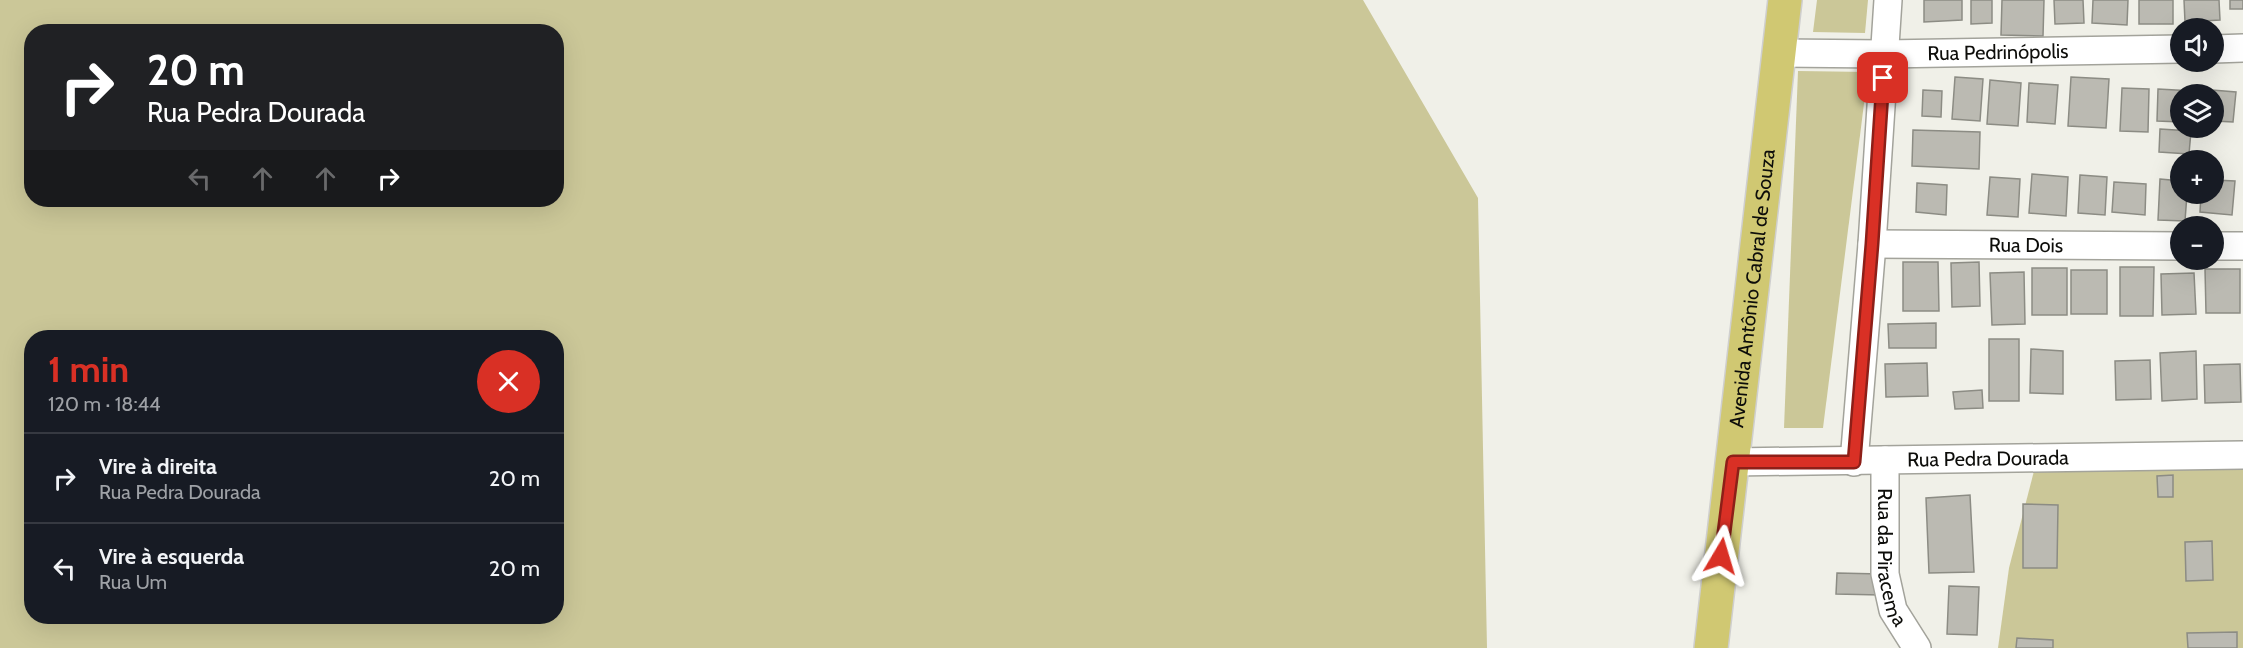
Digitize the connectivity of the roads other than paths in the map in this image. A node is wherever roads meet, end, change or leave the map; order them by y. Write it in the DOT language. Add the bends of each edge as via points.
graph roads {
  1 [pos="1785,0"];
  2 [pos="1888,0"];
  3 [pos="2243,48"];
  4 [pos="2170,49"];
  5 [pos="2224,49"];
  6 [pos="1779,53"];
  7 [pos="1885,54"];
  8 [pos="1872,244"];
  9 [pos="2170,246"];
  10 [pos="2224,246"];
  11 [pos="2243,246"];
  12 [pos="2243,455"];
  13 [pos="1885,460"];
  14 [pos="1733,462"];
  15 [pos="1854,462"];
  16 [pos="1711,648"];
  17 [pos="1917,648"];
  1 -- 6 [label="main road, Avenida Antônio Cabral de Souza"];
  2 -- 7 [label="street"];
  3 -- 5 [label="street"];
  4 -- 7 [label="street, Rua Pedrinópolis"];
  6 -- 7 [label="street, Rua Pedrinópolis"];
  6 -- 14 [label="main road, Avenida Antônio Cabral de Souza"];
  7 -- 8 [label="street"];
  8 -- 9 [label="street, Rua Dois"];
  8 -- 15 [label="street"];
  10 -- 11 [label="street"];
  12 -- 13 [label="street, Rua Pedra Dourada"];
  13 -- 15 [label="street, Rua Pedra Dourada"];
  13 -- 17 [label="street, Rua da Piracema" via="1885,574 1893,610"];
  14 -- 15 [label="street, Rua Pedra Dourada"];
  14 -- 16 [label="main road, Avenida Antônio Cabral de Souza"];
}
